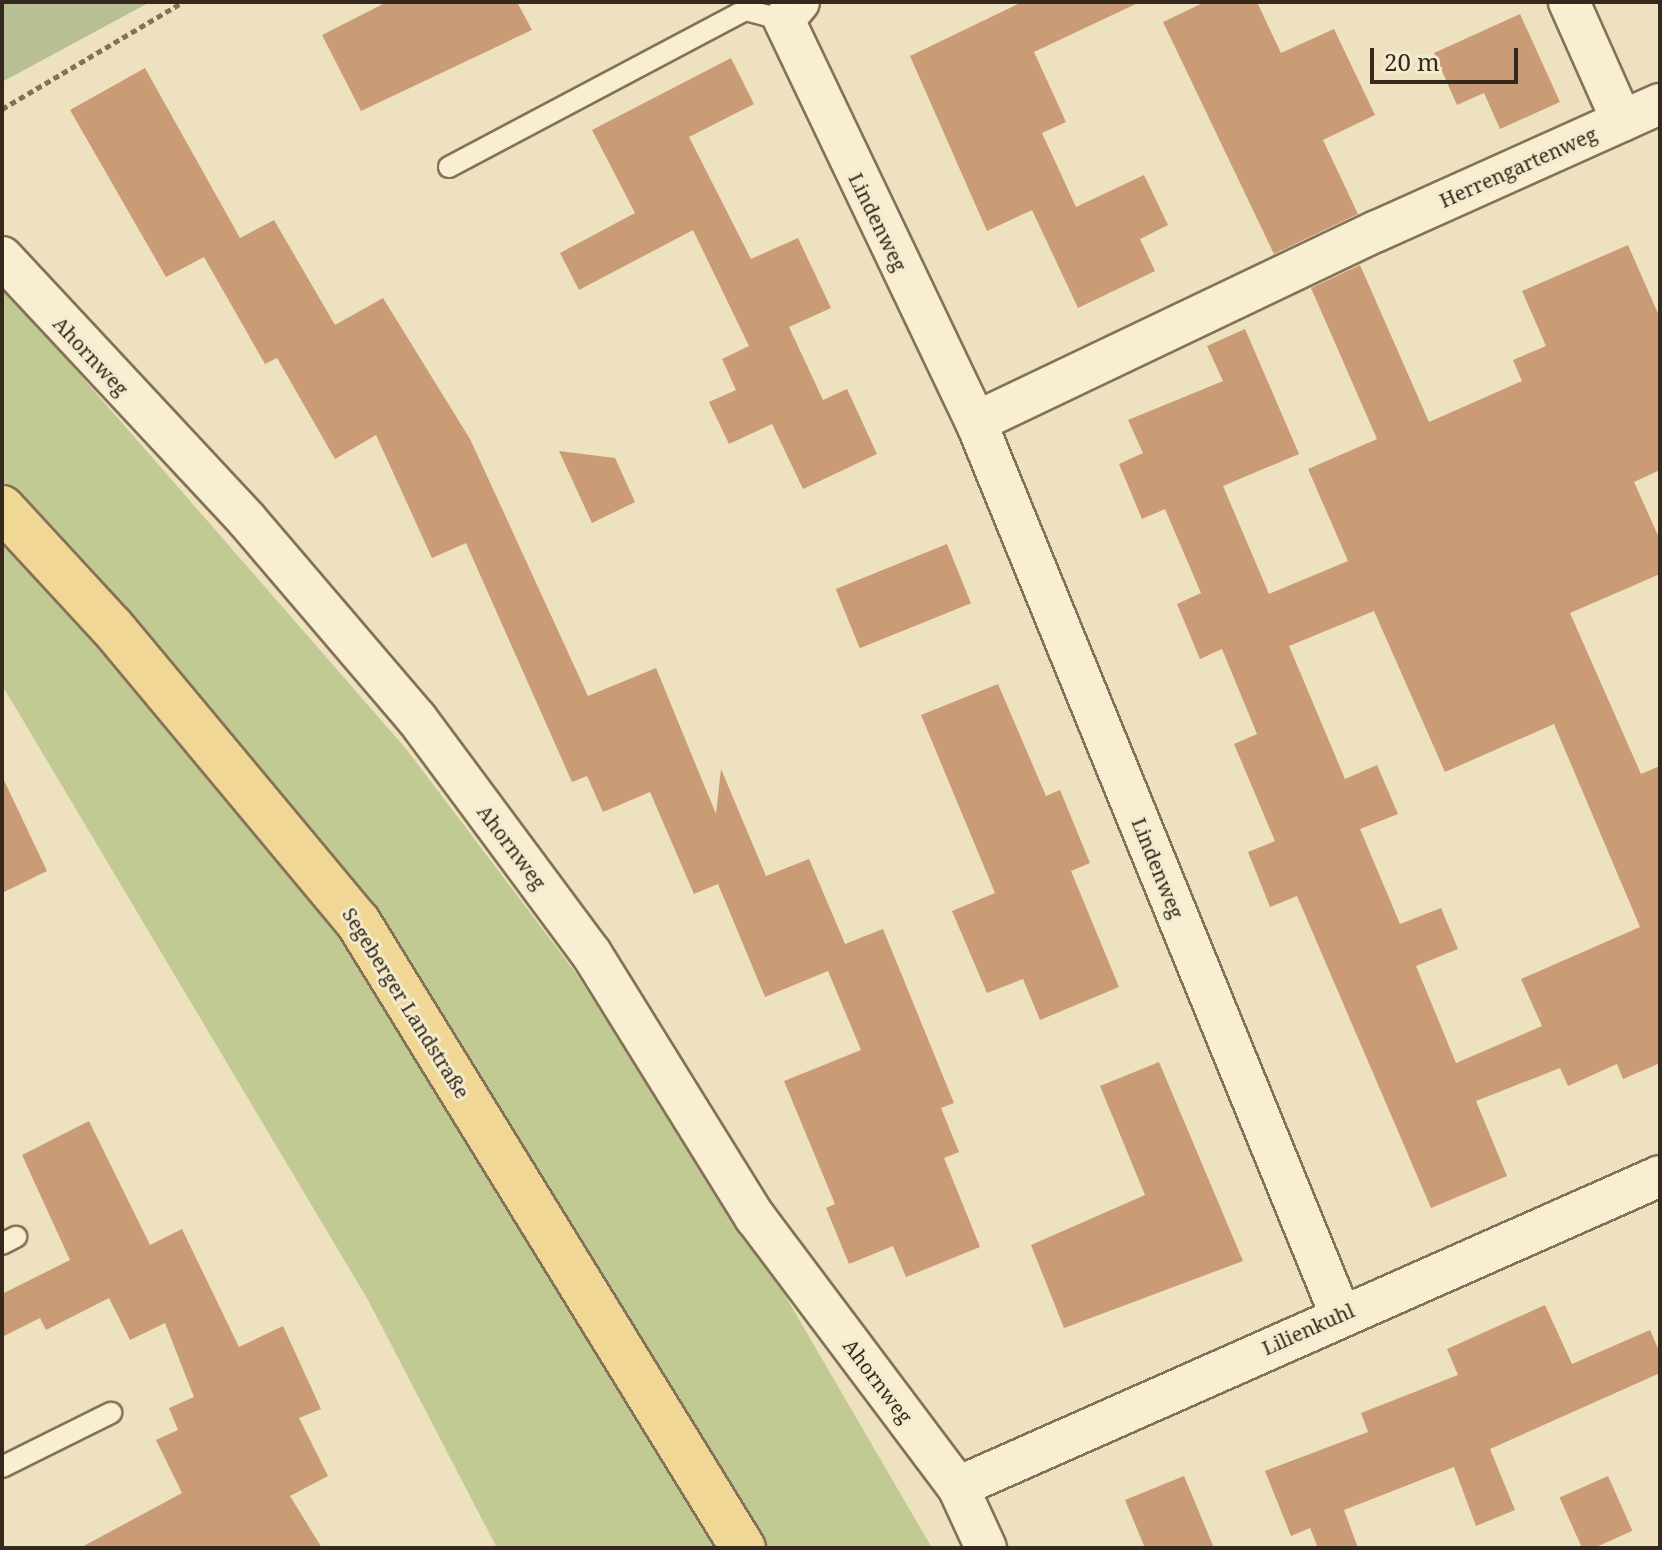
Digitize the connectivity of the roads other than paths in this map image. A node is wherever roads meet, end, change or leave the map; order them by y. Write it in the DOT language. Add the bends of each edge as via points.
graph roads {
  1 [pos="1569,2"];
  2 [pos="791,11"];
  3 [pos="1660,104"];
  4 [pos="1622,121"];
  5 [pos="449,167"];
  6 [pos="2,257"];
  7 [pos="976,422"];
  8 [pos="2,508"];
  9 [pos="1660,1176"];
  10 [pos="1340,1314"];
  11 [pos="111,1413"];
  12 [pos="2,1467"];
  13 [pos="958,1487"];
  14 [pos="743,1548"];
  15 [pos="986,1548"];
  1 -- 4 [label="street"];
  2 -- 5 [label="lane, Lindenweg" via="746,10"];
  2 -- 7 [label="street, Lindenweg"];
  3 -- 4 [label="street, Herrengartenweg"];
  4 -- 7 [label="street, Herrengartenweg"];
  6 -- 13 [label="street, Ahornweg" via="247,520 417,719 591,953 755,1217"];
  7 -- 10 [label="street, Lindenweg"];
  8 -- 14 [label="main road, Segeberger Landstraße" via="112,627 358,922"];
  9 -- 10 [label="street, Lilienkuhl"];
  10 -- 13 [label="street, Lilienkuhl"];
  11 -- 12 [label="lane"];
  13 -- 15 [label="street, Ahornweg"];
}
